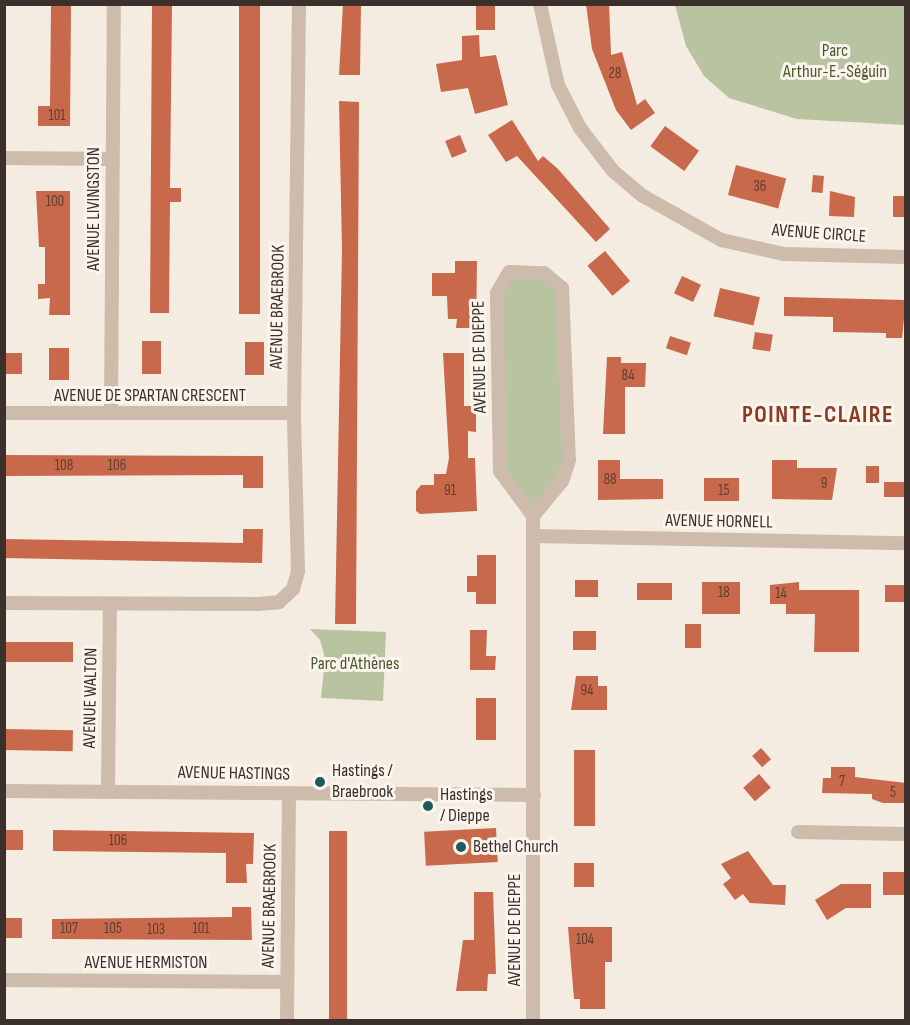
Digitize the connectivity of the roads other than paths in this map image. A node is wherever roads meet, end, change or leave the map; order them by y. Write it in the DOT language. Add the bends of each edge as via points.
graph roads {
  1 [pos="114,4"];
  2 [pos="299,4"];
  3 [pos="540,4"];
  4 [pos="4,158"];
  5 [pos="112,159"];
  6 [pos="906,257"];
  7 [pos="4,413"];
  8 [pos="111,413"];
  9 [pos="294,413"];
  10 [pos="533,516"];
  11 [pos="533,536"];
  12 [pos="906,543"];
  13 [pos="4,603"];
  14 [pos="110,605"];
  15 [pos="4,790"];
  16 [pos="108,791"];
  17 [pos="289,793"];
  18 [pos="534,795"];
  19 [pos="798,832"];
  20 [pos="906,834"];
  21 [pos="4,980"];
  22 [pos="287,982"];
  23 [pos="287,1020"];
  24 [pos="533,1020"];
  1 -- 5 [label="street, AVENUE LIVINGSTON"];
  2 -- 9 [label="street, AVENUE BRAEBROOK"];
  3 -- 6 [label="street, AVENUE CIRCLE" via="558,85 580,128 613,171 643,196 721,240 784,254"];
  4 -- 5 [label="street"];
  5 -- 8 [label="street, AVENUE LIVINGSTON"];
  7 -- 8 [label="street, AVENUE DE SPARTAN CRESCENT"];
  8 -- 9 [label="street, AVENUE DE SPARTAN CRESCENT"];
  9 -- 14 [label="street, AVENUE BRAEBROOK" via="298,571 293,589 279,602"];
  10 -- 10 [label="street, AVENUE DE DIEPPE" via="562,481 569,460 562,288 544,273 508,272 497,293 500,471"];
  10 -- 11 [label="street, AVENUE DE DIEPPE"];
  11 -- 12 [label="street, AVENUE HORNELL"];
  11 -- 18 [label="street, AVENUE DE DIEPPE"];
  13 -- 14 [label="street"];
  14 -- 16 [label="street, AVENUE WALTON"];
  15 -- 16 [label="street, AVENUE HASTINGS"];
  16 -- 17 [label="street, AVENUE HASTINGS"];
  17 -- 18 [label="street, AVENUE HASTINGS"];
  17 -- 22 [label="street, AVENUE BRAEBROOK"];
  18 -- 24 [label="street, AVENUE DE DIEPPE"];
  19 -- 20 [label="street"];
  21 -- 22 [label="street, AVENUE HERMISTON"];
  22 -- 23 [label="street, AVENUE BRAEBROOK"];
}
